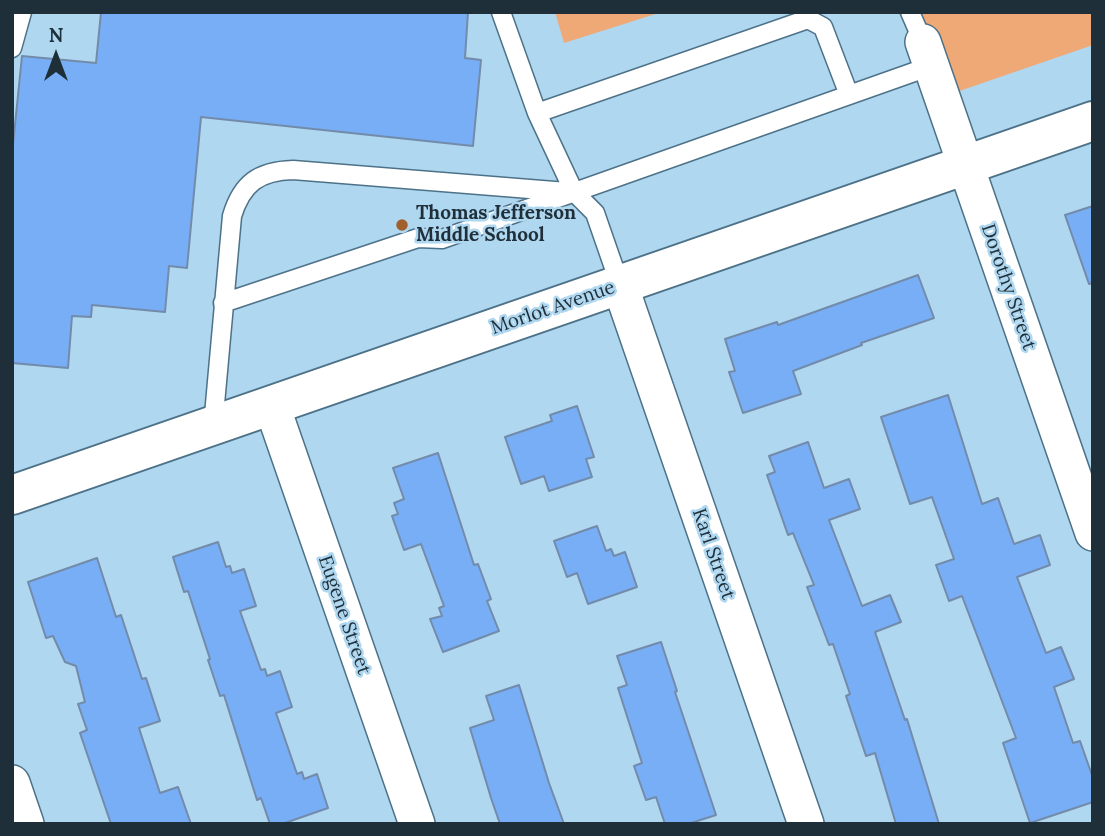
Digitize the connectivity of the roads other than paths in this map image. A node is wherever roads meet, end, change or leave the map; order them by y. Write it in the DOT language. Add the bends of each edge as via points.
graph roads {
  1 [pos="22,12"];
  2 [pos="501,12"];
  3 [pos="921,40"];
  4 [pos="12,48"];
  5 [pos="849,95"];
  6 [pos="537,113"];
  7 [pos="1093,121"];
  8 [pos="965,165"];
  9 [pos="574,192"];
  10 [pos="620,285"];
  11 [pos="223,303"];
  12 [pos="272,406"];
  13 [pos="213,426"];
  14 [pos="12,495"];
  15 [pos="1092,528"];
  16 [pos="12,783"];
  17 [pos="26,824"];
  18 [pos="417,824"];
  19 [pos="806,824"];
  1 -- 4 [label="lane"];
  2 -- 6 [label="lane"];
  3 -- 5 [label="lane"];
  3 -- 8 [label="street, Dorothy Street"];
  5 -- 6 [label="lane" via="822,27 808,19"];
  5 -- 9 [label="lane"];
  6 -- 9 [label="lane"];
  7 -- 8 [label="street, Morlot Avenue"];
  8 -- 10 [label="street, Morlot Avenue"];
  8 -- 15 [label="street, Dorothy Street"];
  9 -- 10 [label="lane" via="595,213"];
  9 -- 11 [label="lane" via="442,239 418,239"];
  9 -- 11 [label="lane" via="293,170 267,173 256,178 237,200"];
  10 -- 12 [label="street, Morlot Avenue"];
  10 -- 19 [label="street, Karl Street"];
  11 -- 13 [label="lane"];
  12 -- 13 [label="street, Morlot Avenue"];
  12 -- 18 [label="street, Eugene Street"];
  13 -- 14 [label="street, Morlot Avenue"];
  16 -- 17 [label="street"];
}
